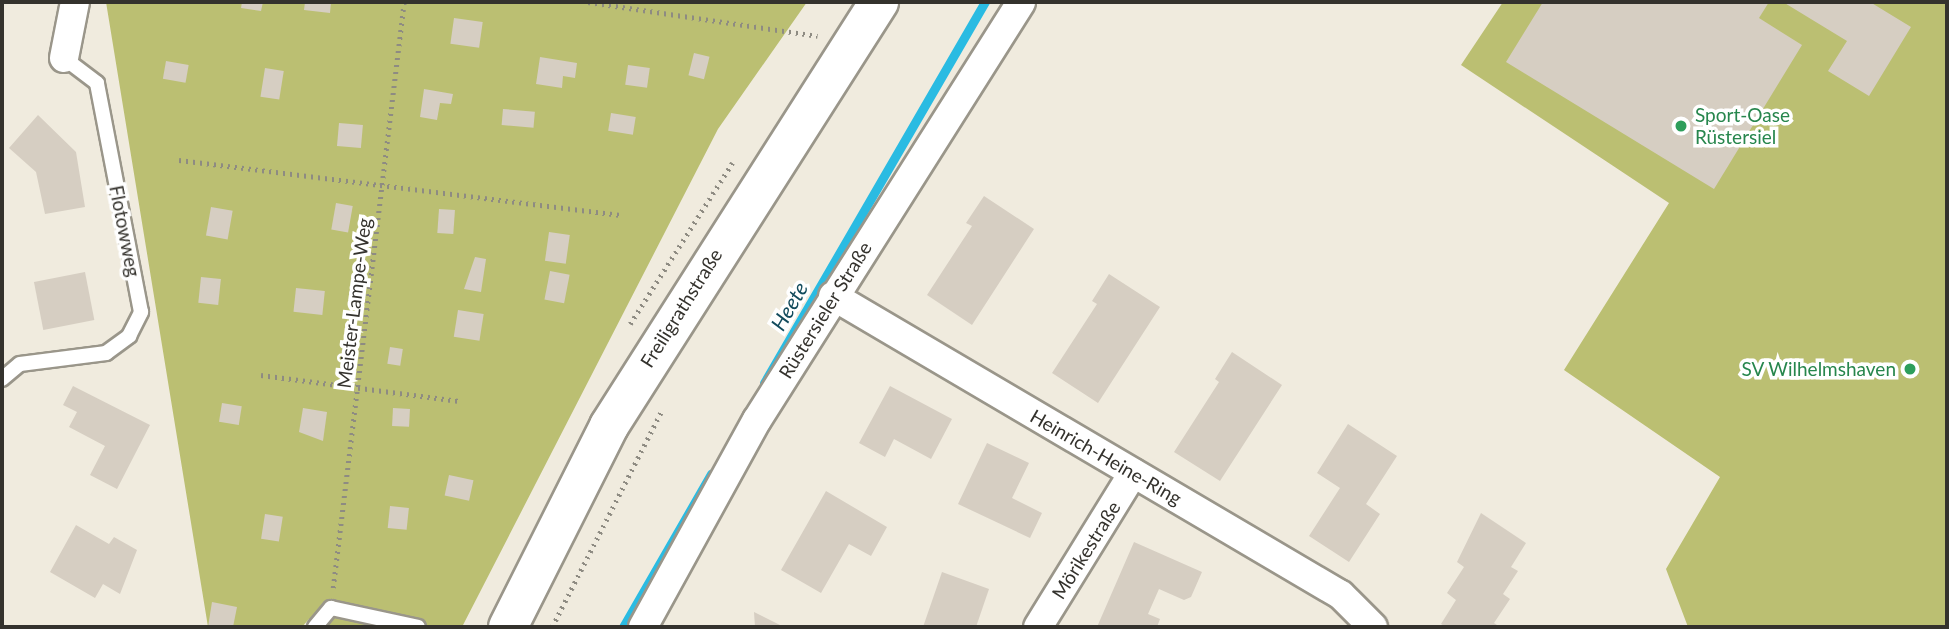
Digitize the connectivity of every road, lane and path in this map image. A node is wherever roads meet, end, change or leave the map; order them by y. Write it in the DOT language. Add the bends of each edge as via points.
graph roads {
  1 [pos="75,2"];
  2 [pos="404,2"];
  3 [pos="588,2"];
  4 [pos="597,2"];
  5 [pos="879,2"];
  6 [pos="1021,2"];
  7 [pos="817,36"];
  8 [pos="64,58"];
  9 [pos="179,160"];
  10 [pos="382,184"];
  11 [pos="621,215"];
  12 [pos="833,296"];
  13 [pos="261,375"];
  14 [pos="2,379"];
  15 [pos="357,386"];
  16 [pos="459,401"];
  17 [pos="1133,473"];
  18 [pos="331,608"];
  19 [pos="315,627"];
  20 [pos="418,627"];
  21 [pos="508,627"];
  22 [pos="643,627"];
  23 [pos="1038,627"];
  24 [pos="1373,627"];
  1 -- 8 [label="street, Flotowweg"];
  2 -- 10 [label="path, Meister-Lampe-Weg"];
  3 -- 4 [label="path"];
  4 -- 7 [label="path"];
  5 -- 21 [label="main road, Freiligrathstraße" via="616,415"];
  6 -- 12 [label="street, Rüstersieler Straße"];
  8 -- 14 [label="lane, Flotowweg" via="97,83 141,312 129,336 106,353 20,364"];
  9 -- 10 [label="path"];
  10 -- 11 [label="path"];
  10 -- 15 [label="path, Meister-Lampe-Weg"];
  12 -- 17 [label="street, Heinrich-Heine-Ring"];
  12 -- 22 [label="street, Rüstersieler Straße"];
  13 -- 15 [label="path"];
  15 -- 16 [label="path"];
  15 -- 18 [label="path, Meister-Lampe-Weg"];
  17 -- 23 [label="street, Mörikestraße"];
  17 -- 24 [label="street, Heinrich-Heine-Ring" via="1341,595"];
  18 -- 19 [label="lane"];
  18 -- 20 [label="lane"];
}
